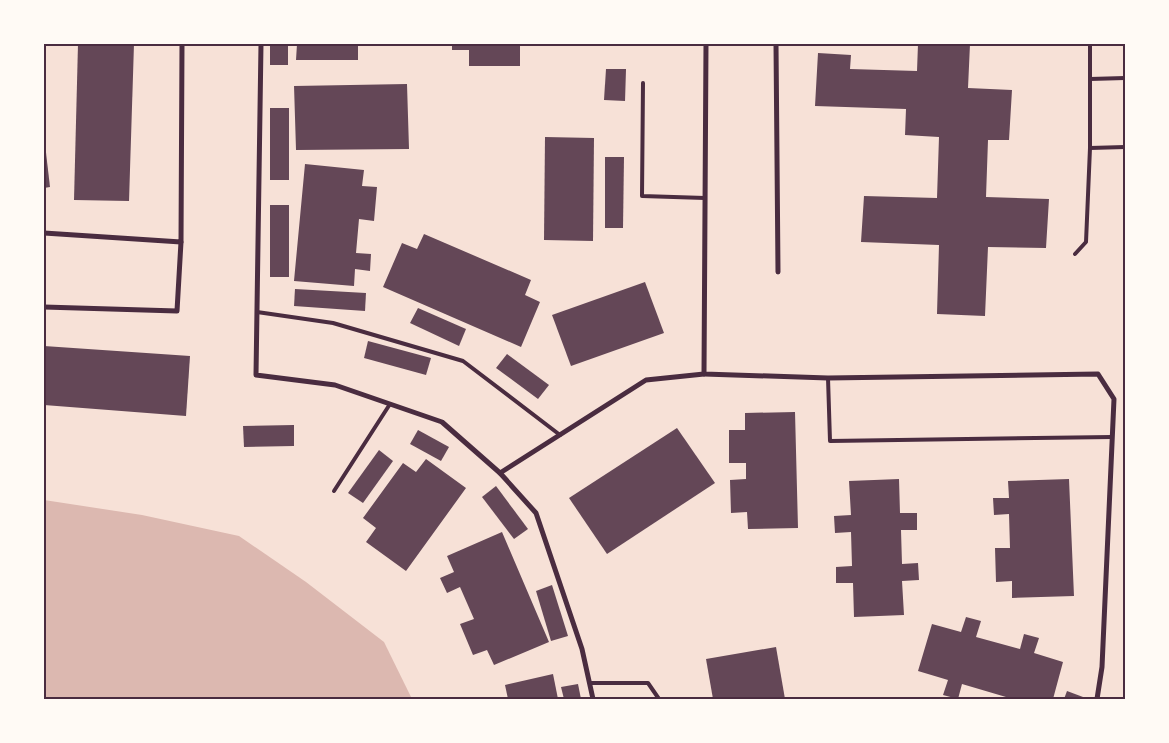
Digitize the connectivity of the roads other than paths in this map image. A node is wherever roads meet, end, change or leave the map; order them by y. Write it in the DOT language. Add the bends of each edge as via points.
graph roads {
  1 [pos="182,44"];
  2 [pos="261,44"];
  3 [pos="706,44"];
  4 [pos="776,44"];
  5 [pos="1090,44"];
  6 [pos="1125,78"];
  7 [pos="1090,80"];
  8 [pos="643,83"];
  9 [pos="1125,147"];
  10 [pos="1090,148"];
  11 [pos="705,198"];
  12 [pos="44,233"];
  13 [pos="181,242"];
  14 [pos="1075,254"];
  15 [pos="778,272"];
  16 [pos="44,307"];
  17 [pos="257,312"];
  18 [pos="704,374"];
  19 [pos="828,378"];
  20 [pos="390,404"];
  21 [pos="560,435"];
  22 [pos="1112,436"];
  23 [pos="500,473"];
  24 [pos="334,491"];
  25 [pos="590,683"];
  26 [pos="593,699"];
  27 [pos="659,699"];
  28 [pos="1097,699"];
  1 -- 13 [label="street"];
  2 -- 17 [label="street"];
  3 -- 11 [label="street"];
  4 -- 15 [label="street"];
  5 -- 7 [label="lane"];
  6 -- 7 [label="lane"];
  7 -- 10 [label="lane"];
  8 -- 11 [label="lane" via="642,196"];
  9 -- 10 [label="lane"];
  10 -- 14 [label="lane" via="1086,242"];
  11 -- 18 [label="street"];
  12 -- 13 [label="street"];
  13 -- 16 [label="street" via="177,311"];
  17 -- 20 [label="street" via="256,376 335,385"];
  17 -- 21 [label="lane" via="333,323 463,361"];
  18 -- 19 [label="street"];
  18 -- 21 [label="street" via="646,380"];
  19 -- 22 [label="street" via="1098,374 1114,399"];
  19 -- 22 [label="lane" via="830,441"];
  20 -- 23 [label="street" via="442,422"];
  20 -- 24 [label="lane"];
  21 -- 23 [label="street"];
  22 -- 28 [label="street" via="1102,667"];
  23 -- 25 [label="street" via="536,513 582,649"];
  25 -- 26 [label="street"];
  25 -- 27 [label="lane" via="648,683"];
}
